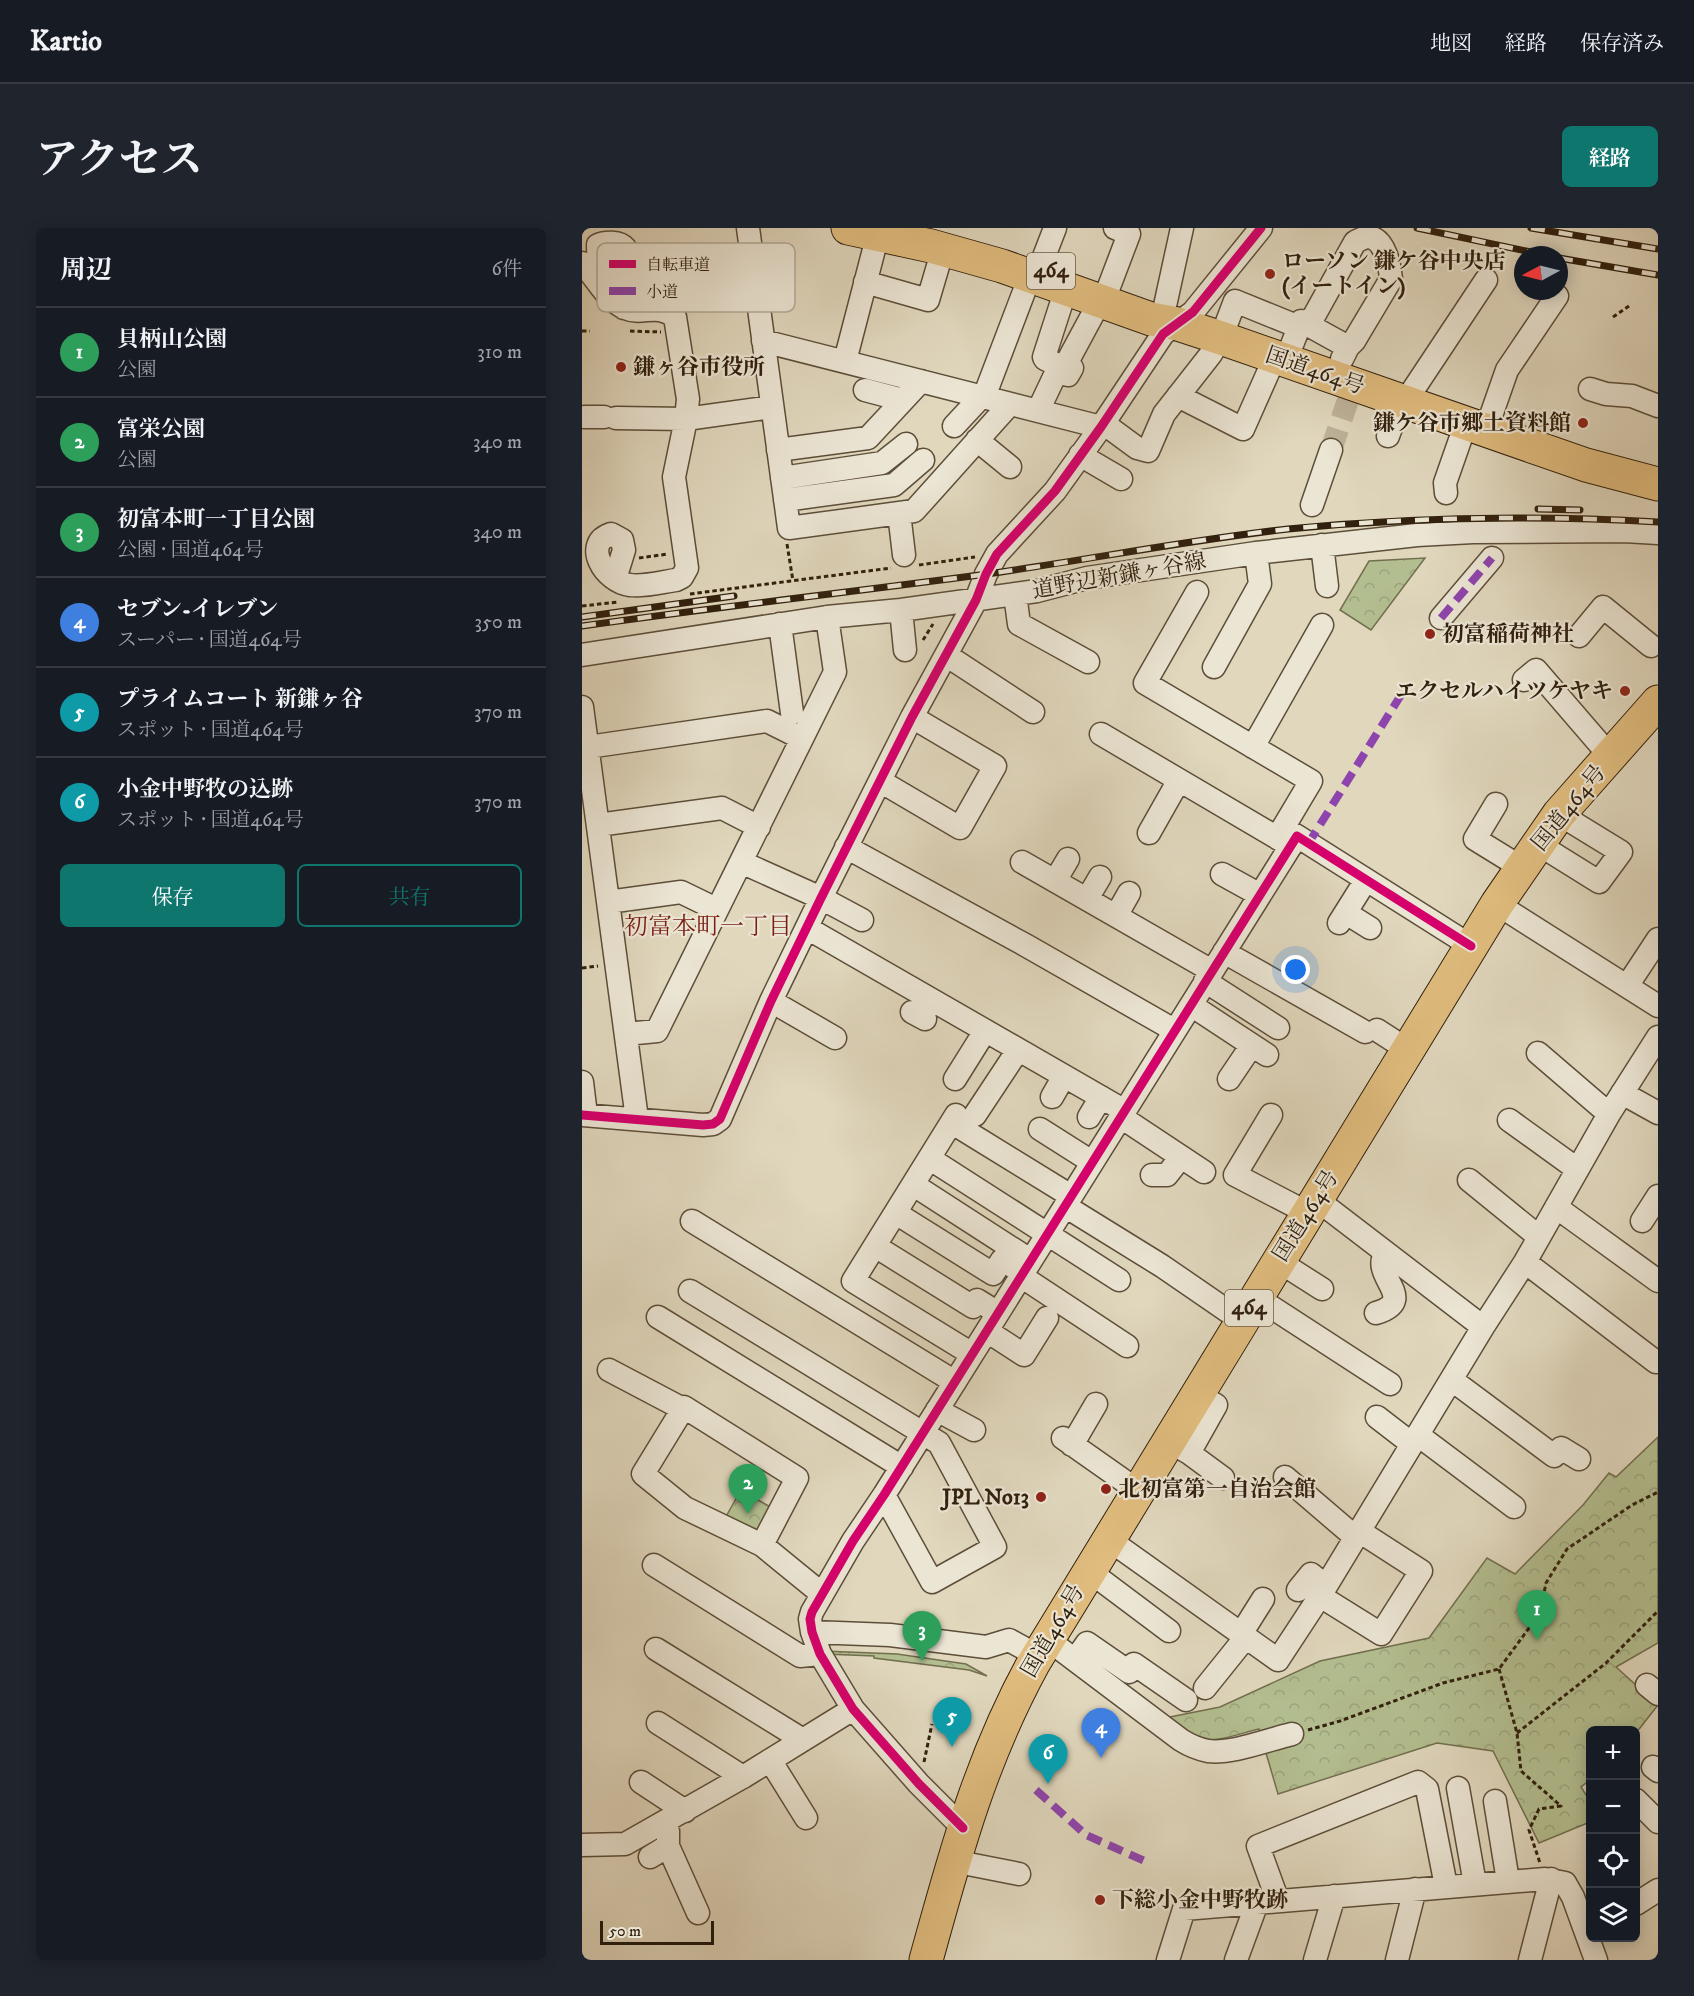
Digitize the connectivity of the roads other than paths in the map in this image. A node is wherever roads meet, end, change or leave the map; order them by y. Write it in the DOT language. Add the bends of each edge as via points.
graph roads {
  1 [pos="748,228"];
  2 [pos="1055,228"];
  3 [pos="1115,228"];
  4 [pos="1182,228"];
  5 [pos="1256,229"];
  6 [pos="863,231"];
  7 [pos="938,235"];
  8 [pos="750,243"];
  9 [pos="597,250"];
  10 [pos="582,263"];
  11 [pos="1049,280"];
  12 [pos="1486,280"];
  13 [pos="590,281"];
  14 [pos="866,282"];
  15 [pos="1217,282"];
  16 [pos="1105,299"];
  17 [pos="1554,300"];
  18 [pos="1247,306"];
  19 [pos="668,312"];
  20 [pos="759,312"];
  21 [pos="1170,320"];
  22 [pos="1221,338"];
  23 [pos="763,341"];
  24 [pos="1348,347"];
  25 [pos="1280,359"];
  26 [pos="845,361"];
  27 [pos="1056,373"];
  28 [pos="921,381"];
  29 [pos="1344,387"];
  30 [pos="1590,389"];
  31 [pos="865,390"];
  32 [pos="1178,396"];
  33 [pos="982,397"];
  34 [pos="903,400"];
  35 [pos="1406,402"];
  36 [pos="1010,404"];
  37 [pos="1658,406"];
  38 [pos="772,407"];
  39 [pos="1038,411"];
  40 [pos="601,417"];
  41 [pos="686,419"];
  42 [pos="1102,425"];
  43 [pos="954,426"];
  44 [pos="1476,426"];
  45 [pos="1388,436"];
  46 [pos="978,440"];
  47 [pos="906,444"];
  48 [pos="778,450"];
  49 [pos="1331,450"];
  50 [pos="1080,455"];
  51 [pos="923,460"];
  52 [pos="1010,467"];
  53 [pos="782,478"];
  54 [pos="1121,479"];
  55 [pos="1658,484"];
  56 [pos="1446,493"];
  57 [pos="785,500"];
  58 [pos="1312,505"];
  59 [pos="899,513"];
  60 [pos="1658,533"];
  61 [pos="1322,545"];
  62 [pos="1256,553"];
  63 [pos="1492,558"];
  64 [pos="905,563"];
  65 [pos="615,579"];
  66 [pos="1327,586"];
  67 [pos="1197,592"];
  68 [pos="1015,594"];
  69 [pos="976,600"];
  70 [pos="901,610"];
  71 [pos="826,617"];
  72 [pos="1442,618"];
  73 [pos="780,624"];
  74 [pos="1322,625"];
  75 [pos="1579,636"];
  76 [pos="914,645"];
  77 [pos="1651,646"];
  78 [pos="582,655"];
  79 [pos="946,655"];
  80 [pos="1088,662"];
  81 [pos="1214,668"];
  82 [pos="1524,680"];
  83 [pos="1658,702"];
  84 [pos="582,707"];
  85 [pos="1033,712"];
  86 [pos="792,713"];
  87 [pos="912,717"];
  88 [pos="1101,734"];
  89 [pos="801,738"];
  90 [pos="588,747"];
  91 [pos="1253,747"];
  92 [pos="1610,756"];
  93 [pos="1179,780"];
  94 [pos="880,781"];
  95 [pos="1496,804"];
  96 [pos="1559,814"];
  97 [pos="598,825"];
  98 [pos="759,827"];
  99 [pos="1149,833"];
  100 [pos="1294,841"];
  101 [pos="846,847"];
  102 [pos="1530,856"];
  103 [pos="1068,860"];
  104 [pos="741,862"];
  105 [pos="1022,862"];
  106 [pos="1222,874"];
  107 [pos="1100,877"];
  108 [pos="1366,880"];
  109 [pos="1056,881"];
  110 [pos="1129,893"];
  111 [pos="1260,895"];
  112 [pos="821,898"];
  113 [pos="1087,899"];
  114 [pos="608,902"];
  115 [pos="1497,904"];
  116 [pos="716,909"];
  117 [pos="1116,916"];
  118 [pos="862,920"];
  119 [pos="807,928"];
  120 [pos="1370,928"];
  121 [pos="1658,939"];
  122 [pos="1471,946"];
  123 [pos="1224,952"];
  124 [pos="1209,976"];
  125 [pos="1628,986"];
  126 [pos="771,1001"];
  127 [pos="1191,1005"];
  128 [pos="1658,1006"];
  129 [pos="1278,1028"];
  130 [pos="1174,1030"];
  131 [pos="986,1031"];
  132 [pos="626,1034"];
  133 [pos="1658,1037"];
  134 [pos="835,1038"];
  135 [pos="1018,1050"];
  136 [pos="1408,1050"];
  137 [pos="1538,1053"];
  138 [pos="1064,1077"];
  139 [pos="955,1079"];
  140 [pos="1229,1079"];
  141 [pos="582,1082"];
  142 [pos="1622,1093"];
  143 [pos="1052,1096"];
  144 [pos="1101,1097"];
  145 [pos="1609,1113"];
  146 [pos="1658,1113"];
  147 [pos="1123,1114"];
  148 [pos="584,1115"];
  149 [pos="1271,1115"];
  150 [pos="1089,1117"];
  151 [pos="637,1119"];
  152 [pos="963,1119"];
  153 [pos="1509,1120"];
  154 [pos="1040,1129"];
  155 [pos="1181,1157"];
  156 [pos="935,1162"];
  157 [pos="1092,1162"];
  158 [pos="1577,1169"];
  159 [pos="1204,1172"];
  160 [pos="1152,1175"];
  161 [pos="1469,1180"];
  162 [pos="920,1189"];
  163 [pos="1658,1196"];
  164 [pos="1068,1201"];
  165 [pos="1312,1206"];
  166 [pos="1556,1207"];
  167 [pos="902,1217"];
  168 [pos="692,1221"];
  169 [pos="1642,1221"];
  170 [pos="1048,1234"];
  171 [pos="1539,1237"];
  172 [pos="883,1251"];
  173 [pos="1386,1253"];
  174 [pos="1278,1261"];
  175 [pos="1525,1262"];
  176 [pos="1025,1270"];
  177 [pos="1119,1280"];
  178 [pos="1658,1281"];
  179 [pos="1322,1288"];
  180 [pos="690,1291"];
  181 [pos="1249,1309"];
  182 [pos="1376,1313"];
  183 [pos="658,1317"];
  184 [pos="1047,1318"];
  185 [pos="993,1322"];
  186 [pos="1483,1327"];
  187 [pos="1127,1346"];
  188 [pos="972,1354"];
  189 [pos="1656,1362"];
  190 [pos="609,1370"];
  191 [pos="1452,1380"];
  192 [pos="955,1382"];
  193 [pos="1390,1384"];
  194 [pos="1096,1404"];
  195 [pos="682,1409"];
  196 [pos="937,1410"];
  197 [pos="1377,1417"];
  198 [pos="974,1430"];
  199 [pos="923,1433"];
  200 [pos="1415,1440"];
  201 [pos="1179,1447"];
  202 [pos="1579,1459"];
  203 [pos="902,1467"];
  204 [pos="1285,1477"];
  205 [pos="1223,1478"];
  206 [pos="1137,1490"];
  207 [pos="884,1495"];
  208 [pos="1514,1507"];
  209 [pos="1357,1534"];
  210 [pos="1108,1539"];
  211 [pos="762,1545"];
  212 [pos="654,1565"];
  213 [pos="1089,1571"];
  214 [pos="1298,1590"];
  215 [pos="1323,1591"];
  216 [pos="822,1594"];
  217 [pos="1263,1599"];
  218 [pos="1168,1631"];
  219 [pos="812,1632"];
  220 [pos="1244,1635"];
  221 [pos="1042,1647"];
  222 [pos="656,1648"];
  223 [pos="820,1654"];
  224 [pos="1075,1660"];
  225 [pos="1205,1688"];
  226 [pos="1186,1700"];
  227 [pos="853,1709"];
  228 [pos="658,1722"];
  229 [pos="1292,1734"];
  230 [pos="803,1740"];
  231 [pos="771,1760"];
  232 [pos="743,1778"];
  233 [pos="641,1782"];
  234 [pos="1458,1788"];
  235 [pos="1495,1801"];
  236 [pos="1640,1805"];
  237 [pos="676,1815"];
  238 [pos="806,1818"];
  239 [pos="1658,1822"];
  240 [pos="963,1828"];
  241 [pos="582,1845"];
  242 [pos="953,1861"];
  243 [pos="1019,1874"];
  244 [pos="1548,1879"];
  245 [pos="1508,1881"];
  246 [pos="1475,1884"];
  247 [pos="1446,1886"];
  248 [pos="1415,1888"];
  249 [pos="1658,1890"];
  250 [pos="1334,1896"];
  251 [pos="1640,1901"];
  252 [pos="1267,1902"];
  253 [pos="698,1913"];
  254 [pos="1586,1926"];
  255 [pos="1591,1942"];
  256 [pos="926,1960"];
  257 [pos="1168,1960"];
  258 [pos="1236,1960"];
  259 [pos="1315,1960"];
  260 [pos="1396,1960"];
  261 [pos="1530,1960"];
  262 [pos="1596,1960"];
  1 -- 8 [label="street"];
  2 -- 11 [label="street"];
  3 -- 16 [label="street" via="1129,234"];
  4 -- 21 [label="street"];
  5 -- 15 [label="street"];
  6 -- 7 [label="highway, 国道464号 / 464"];
  6 -- 14 [label="street"];
  7 -- 11 [label="highway, 国道464号 / 464"];
  7 -- 14 [label="street" via="928,300"];
  9 -- 13 [label="street"];
  10 -- 13 [label="street"];
  11 -- 16 [label="highway, 国道464号 / 464"];
  11 -- 16 [label="street" via="1044,357 1062,367"];
  11 -- 27 [label="street" via="1036,359 1038,366"];
  11 -- 33 [label="street"];
  12 -- 35 [label="street" via="1457,332"];
  14 -- 26 [label="street"];
  15 -- 18 [label="street"];
  15 -- 21 [label="street" via="1193,312"];
  16 -- 21 [label="highway, 国道464号 / 464" via="1151,319"];
  16 -- 27 [label="street" via="1068,375"];
  17 -- 44 [label="street"];
  18 -- 22 [label="street" via="1235,301"];
  18 -- 25 [label="street" via="1299,327"];
  19 -- 41 [label="street" via="675,317 688,399"];
  20 -- 23 [label="street"];
  21 -- 22 [label="highway, 国道464号 / 464"];
  21 -- 42 [label="street"];
  22 -- 25 [label="highway, 国道464号 / 464"];
  22 -- 32 [label="street"];
  23 -- 26 [label="street"];
  23 -- 38 [label="street"];
  24 -- 24 [label="street" via="1391,279 1390,269 1363,250 1347,254 1305,323"];
  24 -- 29 [label="street"];
  25 -- 29 [label="highway, 国道464号 / 464"];
  25 -- 32 [label="street" via="1243,429"];
  26 -- 28 [label="street"];
  27 -- 39 [label="street"];
  28 -- 33 [label="street"];
  28 -- 34 [label="street"];
  29 -- 35 [label="highway, 国道464号 / 464"];
  30 -- 37 [label="street" via="1632,396"];
  31 -- 34 [label="street"];
  32 -- 42 [label="street" via="1164,414 1148,451"];
  33 -- 36 [label="street"];
  33 -- 43 [label="street"];
  34 -- 48 [label="street" via="868,438"];
  35 -- 44 [label="highway, 国道464号 / 464"];
  35 -- 45 [label="street"];
  36 -- 39 [label="street"];
  36 -- 46 [label="street"];
  38 -- 41 [label="street"];
  38 -- 48 [label="street"];
  39 -- 42 [label="street"];
  40 -- 41 [label="street"];
  41 -- 65 [label="street" via="674,477 686,572 676,580 631,586"];
  42 -- 50 [label="street"];
  44 -- 55 [label="highway, 国道464号 / 464" via="1586,465"];
  44 -- 56 [label="street" via="1445,483"];
  46 -- 52 [label="street"];
  46 -- 59 [label="street" via="914,511"];
  47 -- 53 [label="street" via="882,463"];
  48 -- 53 [label="street"];
  49 -- 58 [label="street"];
  50 -- 54 [label="street"];
  50 -- 69 [label="street" via="1055,490 997,554"];
  51 -- 57 [label="street" via="894,484"];
  53 -- 57 [label="street"];
  57 -- 59 [label="street" via="789,528"];
  59 -- 64 [label="street"];
  60 -- 61 [label="street, 道野辺新鎌ヶ谷線" via="1483,531"];
  61 -- 62 [label="street, 道野辺新鎌ヶ谷線"];
  61 -- 66 [label="street"];
  62 -- 68 [label="street, 道野辺新鎌ヶ谷線" via="1088,578"];
  62 -- 81 [label="street" via="1260,584"];
  63 -- 72 [label="street"];
  67 -- 91 [label="street" via="1145,683"];
  68 -- 69 [label="street, 道野辺新鎌ヶ谷線"];
  68 -- 80 [label="street" via="1020,624"];
  69 -- 70 [label="street, 道野辺新鎌ヶ谷線"];
  69 -- 79 [label="street"];
  70 -- 71 [label="street, 道野辺新鎌ヶ谷線"];
  70 -- 76 [label="street"];
  71 -- 73 [label="street, 道野辺新鎌ヶ谷線"];
  71 -- 89 [label="street" via="835,672"];
  73 -- 78 [label="street, 道野辺新鎌ヶ谷線"];
  73 -- 86 [label="street"];
  74 -- 91 [label="street"];
  75 -- 77 [label="street" via="1603,607"];
  79 -- 85 [label="street"];
  79 -- 87 [label="street"];
  82 -- 92 [label="street" via="1536,670"];
  83 -- 92 [label="highway, 国道464号 / 464"];
  84 -- 90 [label="street"];
  87 -- 94 [label="street"];
  87 -- 94 [label="street" via="995,766 962,834"];
  88 -- 93 [label="street"];
  89 -- 90 [label="street" via="766,721"];
  89 -- 98 [label="street"];
  90 -- 97 [label="street"];
  91 -- 100 [label="street" via="1311,781 1283,828"];
  92 -- 96 [label="highway, 国道464号 / 464"];
  93 -- 99 [label="street"];
  93 -- 100 [label="street"];
  94 -- 101 [label="street"];
  95 -- 102 [label="street" via="1475,839"];
  96 -- 102 [label="highway, 国道464号 / 464"];
  96 -- 102 [label="street" via="1621,852 1599,882"];
  97 -- 98 [label="street" via="722,808"];
  97 -- 114 [label="street"];
  98 -- 104 [label="street"];
  100 -- 108 [label="street"];
  100 -- 111 [label="street"];
  101 -- 112 [label="street"];
  101 -- 130 [label="street" via="1115,988"];
  102 -- 115 [label="highway, 国道464号 / 464"];
  103 -- 109 [label="street"];
  104 -- 112 [label="street"];
  104 -- 116 [label="street"];
  105 -- 109 [label="street"];
  106 -- 111 [label="street"];
  107 -- 113 [label="street"];
  108 -- 120 [label="street" via="1342,918"];
  108 -- 122 [label="street"];
  109 -- 113 [label="street"];
  110 -- 117 [label="street"];
  111 -- 123 [label="street"];
  112 -- 118 [label="street"];
  112 -- 119 [label="street"];
  113 -- 117 [label="street"];
  114 -- 116 [label="street" via="681,892"];
  114 -- 132 [label="street"];
  115 -- 122 [label="highway, 国道464号 / 464"];
  115 -- 125 [label="street"];
  116 -- 132 [label="street" via="657,1030"];
  117 -- 124 [label="street"];
  119 -- 126 [label="street"];
  119 -- 131 [label="street" via="923,1008"];
  121 -- 125 [label="street"];
  122 -- 136 [label="highway, 国道464号 / 464"];
  123 -- 124 [label="street"];
  123 -- 136 [label="street"];
  124 -- 127 [label="street"];
  124 -- 129 [label="street"];
  125 -- 128 [label="street"];
  126 -- 134 [label="street"];
  126 -- 151 [label="street" via="720,1119 703,1125"];
  127 -- 130 [label="street"];
  127 -- 140 [label="street" via="1259,1050"];
  130 -- 147 [label="street"];
  131 -- 135 [label="street"];
  131 -- 139 [label="street"];
  132 -- 151 [label="street"];
  133 -- 142 [label="street"];
  135 -- 138 [label="street"];
  135 -- 152 [label="street"];
  136 -- 165 [label="highway, 国道464号 / 464"];
  137 -- 145 [label="street"];
  138 -- 143 [label="street"];
  138 -- 144 [label="street"];
  141 -- 148 [label="street"];
  142 -- 145 [label="street"];
  142 -- 146 [label="street"];
  144 -- 147 [label="street"];
  144 -- 150 [label="street"];
  145 -- 158 [label="street"];
  147 -- 155 [label="street"];
  147 -- 157 [label="street"];
  148 -- 151 [label="street"];
  149 -- 165 [label="street" via="1235,1175"];
  152 -- 164 [label="street"];
  152 -- 188 [label="street" via="853,1281"];
  153 -- 158 [label="street"];
  154 -- 157 [label="street"];
  155 -- 159 [label="street"];
  155 -- 160 [label="street" via="1167,1175"];
  156 -- 170 [label="street"];
  157 -- 164 [label="street"];
  158 -- 166 [label="street"];
  161 -- 171 [label="street"];
  162 -- 176 [label="street"];
  163 -- 169 [label="street"];
  164 -- 170 [label="street"];
  164 -- 181 [label="street" via="1162,1266"];
  165 -- 173 [label="street"];
  165 -- 174 [label="highway, 国道464号 / 464"];
  166 -- 171 [label="street"];
  166 -- 178 [label="street"];
  167 -- 176 [label="street" via="993,1274 1002,1260"];
  168 -- 192 [label="street"];
  170 -- 176 [label="street"];
  170 -- 177 [label="street"];
  171 -- 175 [label="street"];
  172 -- 185 [label="street" via="973,1307 977,1300"];
  173 -- 182 [label="street" via="1382,1270 1394,1296 1386,1310"];
  173 -- 186 [label="street"];
  174 -- 179 [label="street"];
  174 -- 181 [label="highway, 国道464号 / 464"];
  175 -- 186 [label="street"];
  175 -- 189 [label="street"];
  176 -- 185 [label="street"];
  176 -- 187 [label="street"];
  180 -- 199 [label="street"];
  181 -- 193 [label="street"];
  181 -- 201 [label="highway, 国道464号 / 464" via="1197,1394"];
  183 -- 203 [label="street"];
  184 -- 185 [label="street" via="1024,1355"];
  185 -- 188 [label="street"];
  186 -- 191 [label="street"];
  188 -- 192 [label="street"];
  190 -- 195 [label="street"];
  191 -- 200 [label="street"];
  191 -- 202 [label="street" via="1554,1456 1561,1448"];
  192 -- 196 [label="street"];
  194 -- 206 [label="street" via="1067,1442"];
  195 -- 211 [label="street" via="797,1478"];
  195 -- 211 [label="street" via="643,1474 685,1508"];
  196 -- 198 [label="street"];
  196 -- 199 [label="street"];
  197 -- 200 [label="street"];
  199 -- 203 [label="street"];
  199 -- 207 [label="street" via="939,1443 995,1547 932,1582"];
  200 -- 208 [label="street"];
  200 -- 209 [label="street"];
  201 -- 205 [label="street"];
  201 -- 206 [label="highway, 国道464号 / 464"];
  203 -- 207 [label="street"];
  204 -- 209 [label="street"];
  206 -- 210 [label="highway, 国道464号 / 464"];
  207 -- 216 [label="street"];
  209 -- 215 [label="street"];
  209 -- 215 [label="street" via="1421,1571 1381,1634"];
  210 -- 213 [label="highway, 国道464号 / 464"];
  210 -- 220 [label="street"];
  211 -- 216 [label="street"];
  212 -- 223 [label="street" via="800,1656"];
  213 -- 218 [label="street"];
  213 -- 221 [label="highway, 国道464号 / 464"];
  214 -- 215 [label="street" via="1311,1574"];
  215 -- 220 [label="street" via="1278,1660"];
  216 -- 219 [label="street" via="810,1619"];
  217 -- 220 [label="street"];
  219 -- 221 [label="street" via="890,1635 986,1647 1009,1640"];
  219 -- 223 [label="street"];
  220 -- 225 [label="street"];
  221 -- 224 [label="street"];
  221 -- 240 [label="highway, 国道464号 / 464" via="998,1734"];
  222 -- 230 [label="street"];
  223 -- 227 [label="street"];
  224 -- 226 [label="street" via="1087,1643 1129,1672 1134,1664"];
  224 -- 229 [label="street" via="1193,1746 1228,1750"];
  227 -- 230 [label="street"];
  227 -- 240 [label="street"];
  228 -- 232 [label="street"];
  230 -- 231 [label="street"];
  231 -- 232 [label="street"];
  231 -- 238 [label="street"];
  232 -- 237 [label="street"];
  233 -- 237 [label="street"];
  234 -- 246 [label="street"];
  235 -- 245 [label="street"];
  236 -- 239 [label="street"];
  237 -- 241 [label="street" via="625,1844"];
  237 -- 253 [label="street" via="659,1852"];
  240 -- 242 [label="highway, 国道464号 / 464"];
  242 -- 243 [label="street"];
  242 -- 256 [label="highway, 国道464号 / 464"];
  244 -- 245 [label="street"];
  244 -- 254 [label="street" via="1565,1883"];
  244 -- 261 [label="street"];
  245 -- 246 [label="street"];
  246 -- 247 [label="street"];
  247 -- 248 [label="street"];
  247 -- 252 [label="street" via="1427,1789 1418,1782 1258,1846"];
  248 -- 250 [label="street"];
  248 -- 260 [label="street"];
  249 -- 251 [label="street"];
  250 -- 252 [label="street"];
  250 -- 259 [label="street"];
  252 -- 257 [label="street" via="1184,1909"];
  252 -- 258 [label="street"];
  255 -- 262 [label="street"];
}
